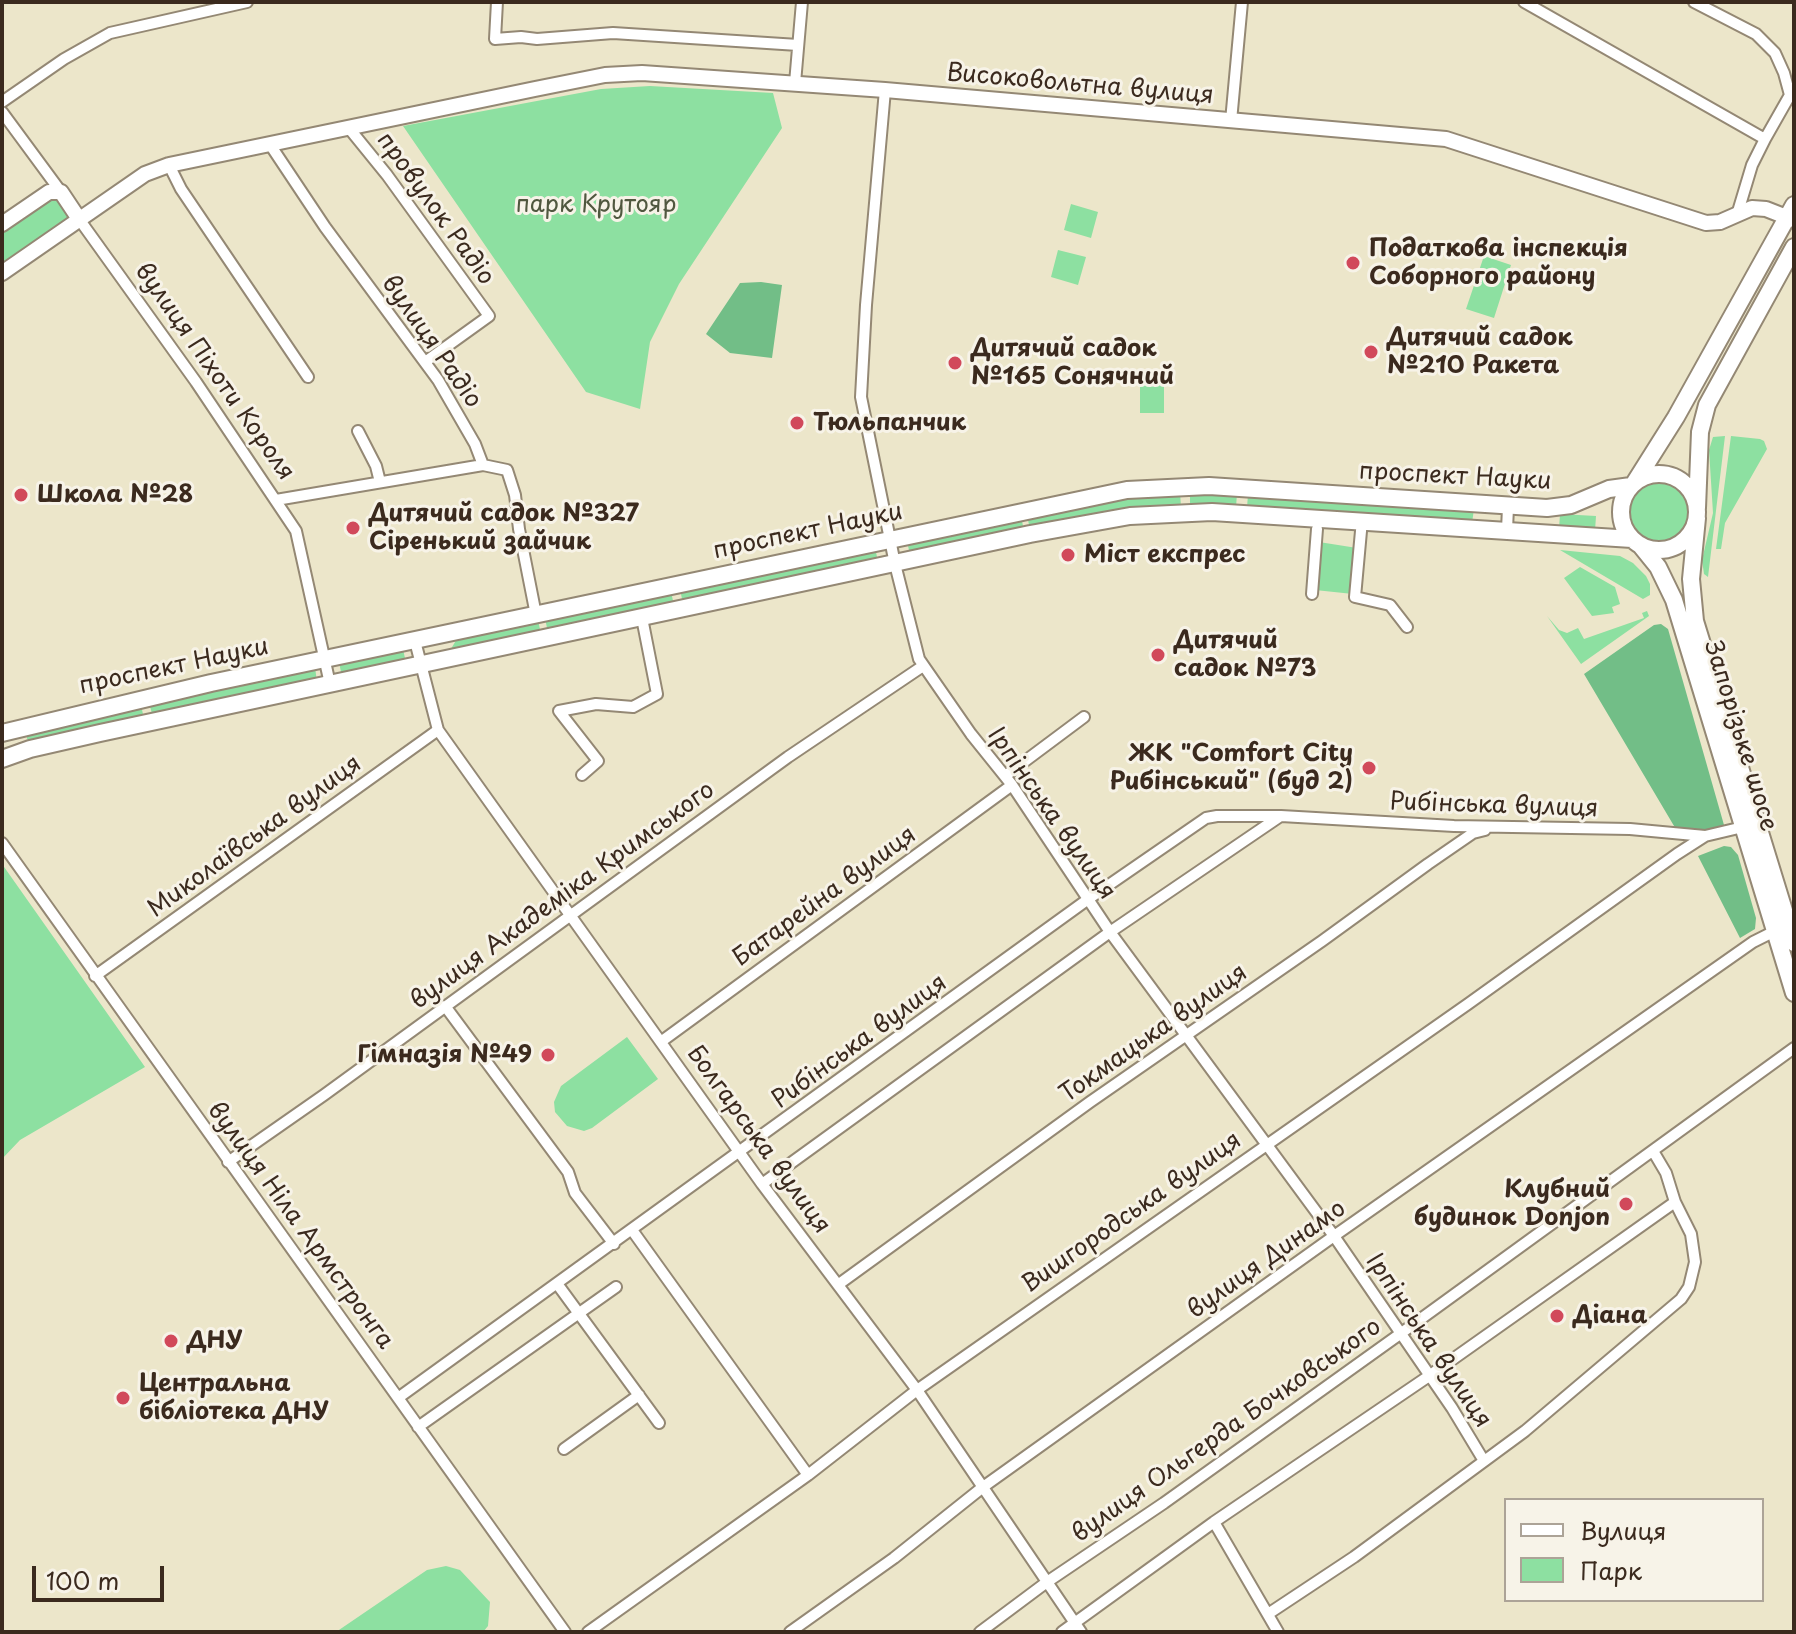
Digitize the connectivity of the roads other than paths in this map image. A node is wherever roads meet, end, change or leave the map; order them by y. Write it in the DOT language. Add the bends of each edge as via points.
graph roads {
  1 [pos="247,2"];
  2 [pos="497,2"];
  3 [pos="802,2"];
  4 [pos="1242,2"];
  5 [pos="1524,2"];
  6 [pos="1694,2"];
  7 [pos="798,45"];
  8 [pos="795,83"];
  9 [pos="885,90"];
  10 [pos="1792,91"];
  11 [pos="2,102"];
  12 [pos="2,112"];
  13 [pos="1231,121"];
  14 [pos="348,127"];
  15 [pos="1765,139"];
  16 [pos="269,143"];
  17 [pos="169,165"];
  18 [pos="61,192"];
  19 [pos="1792,214"];
  20 [pos="1737,215"];
  21 [pos="79,219"];
  22 [pos="2,224"];
  23 [pos="1794,247"];
  24 [pos="2,273"];
  25 [pos="425,362"];
  26 [pos="308,377"];
  27 [pos="358,431"];
  28 [pos="483,465"];
  29 [pos="380,482"];
  30 [pos="1633,484"];
  31 [pos="276,500"];
  32 [pos="1508,507"];
  33 [pos="1697,513"];
  34 [pos="1362,520"];
  35 [pos="1317,529"];
  36 [pos="1507,530"];
  37 [pos="890,539"];
  38 [pos="1637,542"];
  39 [pos="895,564"];
  40 [pos="1312,594"];
  41 [pos="536,615"];
  42 [pos="642,618"];
  43 [pos="1407,627"];
  44 [pos="415,641"];
  45 [pos="325,659"];
  46 [pos="421,665"];
  47 [pos="923,666"];
  48 [pos="330,684"];
  49 [pos="1084,717"];
  50 [pos="438,730"];
  51 [pos="2,733"];
  52 [pos="2,759"];
  53 [pos="582,775"];
  54 [pos="1008,781"];
  55 [pos="1281,816"];
  56 [pos="1497,827"];
  57 [pos="1743,827"];
  58 [pos="1705,836"];
  59 [pos="2,843"];
  60 [pos="1087,900"];
  61 [pos="570,916"];
  62 [pos="1775,931"];
  63 [pos="1110,932"];
  64 [pos="1794,943"];
  65 [pos="95,976"];
  66 [pos="1794,993"];
  67 [pos="445,1006"];
  68 [pos="1187,1034"];
  69 [pos="662,1041"];
  70 [pos="1794,1048"];
  71 [pos="1267,1143"];
  72 [pos="1653,1151"];
  73 [pos="741,1152"];
  74 [pos="228,1162"];
  75 [pos="762,1184"];
  76 [pos="1675,1202"];
  77 [pos="632,1230"];
  78 [pos="1334,1236"];
  79 [pos="614,1244"];
  80 [pos="839,1284"];
  81 [pos="558,1285"];
  82 [pos="616,1287"];
  83 [pos="579,1314"];
  84 [pos="1400,1334"];
  85 [pos="1429,1376"];
  86 [pos="917,1390"];
  87 [pos="639,1395"];
  88 [pos="398,1398"];
  89 [pos="659,1423"];
  90 [pos="418,1427"];
  91 [pos="564,1449"];
  92 [pos="1484,1461"];
  93 [pos="808,1475"];
  94 [pos="983,1487"];
  95 [pos="1214,1522"];
  96 [pos="1047,1582"];
  97 [pos="1268,1614"];
  98 [pos="1078,1627"];
  99 [pos="565,1632"];
  100 [pos="588,1632"];
  101 [pos="790,1632"];
  102 [pos="980,1632"];
  103 [pos="1062,1632"];
  104 [pos="1278,1632"];
  1 -- 11 [label="street" via="110,33"];
  2 -- 7 [label="street" via="495,39 613,33"];
  3 -- 7 [label="street"];
  4 -- 13 [label="street"];
  5 -- 15 [label="street"];
  6 -- 10 [label="street" via="1756,34 1775,53"];
  7 -- 8 [label="street"];
  8 -- 9 [label="main road, Високовольтна вулиця"];
  8 -- 14 [label="main road, Високовольтна вулиця" via="658,73 605,75"];
  9 -- 13 [label="main road, Високовольтна вулиця"];
  9 -- 37 [label="street, Ірпінська вулиця" via="861,397"];
  10 -- 15 [label="street"];
  12 -- 18 [label="street, вулиця Піхоти Короля"];
  13 -- 20 [label="main road, Високовольтна вулиця" via="1446,139 1706,223"];
  14 -- 16 [label="main road, Високовольтна вулиця"];
  14 -- 25 [label="street, провулок Радіо" via="489,316"];
  15 -- 20 [label="street"];
  16 -- 17 [label="main road, Високовольтна вулиця"];
  16 -- 25 [label="street, вулиця Радіо"];
  17 -- 21 [label="main road, Високовольтна вулиця" via="145,174"];
  17 -- 26 [label="street"];
  18 -- 21 [label="main road, вулиця Піхоти Короля"];
  18 -- 22 [label="main road" via="49,192"];
  19 -- 20 [label="main road, Високовольтна вулиця" via="1752,208"];
  19 -- 30 [label="main road"];
  21 -- 24 [label="main road, Високовольтна вулиця"];
  21 -- 31 [label="street, вулиця Піхоти Короля"];
  23 -- 33 [label="main road, Запорізьке шосе" via="1703,417"];
  25 -- 28 [label="street, вулиця Радіо"];
  27 -- 29 [label="street"];
  28 -- 29 [label="street"];
  28 -- 41 [label="street" via="507,470"];
  29 -- 31 [label="street"];
  30 -- 32 [label="main road, проспект Науки" via="1562,507"];
  30 -- 33 [label="main road" via="1670,475 1689,488"];
  30 -- 38 [label="main road" via="1621,513 1626,531"];
  31 -- 45 [label="street, вулиця Піхоти Короля" via="296,531"];
  32 -- 36 [label="street"];
  32 -- 37 [label="main road, проспект Науки" via="1177,486 1127,490"];
  33 -- 38 [label="main road" via="1680,544 1659,550"];
  33 -- 64 [label="main road, Запорізьке шосе" via="1691,579 1695,621"];
  34 -- 36 [label="main road, проспект Науки"];
  34 -- 39 [label="main road, проспект Науки" via="1154,514"];
  34 -- 43 [label="street" via="1355,597 1390,605"];
  35 -- 40 [label="street"];
  36 -- 38 [label="main road, проспект Науки"];
  37 -- 39 [label="street, Ірпінська вулиця"];
  37 -- 41 [label="main road, проспект Науки"];
  38 -- 57 [label="main road, Запорізьке шосе" via="1658,567 1674,600"];
  39 -- 42 [label="main road, проспект Науки"];
  39 -- 47 [label="street, Ірпінська вулиця"];
  41 -- 44 [label="main road, проспект Науки"];
  42 -- 46 [label="main road, проспект Науки"];
  42 -- 53 [label="street" via="657,694 633,707 596,704 559,711 598,761"];
  44 -- 45 [label="main road, проспект Науки"];
  44 -- 46 [label="street, Болгарська вулиця"];
  45 -- 48 [label="street, вулиця Піхоти Короля"];
  45 -- 51 [label="main road, проспект Науки"];
  46 -- 48 [label="main road, проспект Науки"];
  46 -- 50 [label="street, Болгарська вулиця"];
  47 -- 54 [label="street, Ірпінська вулиця"];
  47 -- 61 [label="street, вулиця Академіка Кримського"];
  48 -- 52 [label="main road, проспект Науки"];
  49 -- 54 [label="street, Батарейна вулиця"];
  50 -- 61 [label="street, Болгарська вулиця"];
  50 -- 65 [label="street, Миколаївська вулиця"];
  54 -- 60 [label="street, Ірпінська вулиця"];
  54 -- 69 [label="street, Батарейна вулиця"];
  55 -- 56 [label="street, Рибінська вулиця"];
  55 -- 60 [label="street, Рибінська вулиця" via="1206,818"];
  55 -- 63 [label="street"];
  56 -- 58 [label="street, Рибінська вулиця"];
  56 -- 68 [label="street, Токмацька вулиця" via="1461,841"];
  57 -- 58 [label="street"];
  57 -- 62 [label="main road, Запорізьке шосе"];
  58 -- 71 [label="street, Вишгородська вулиця"];
  59 -- 65 [label="street, вулиця Ніла Армстронга"];
  60 -- 63 [label="street, Ірпінська вулиця"];
  60 -- 73 [label="street, Рибінська вулиця"];
  61 -- 67 [label="street, вулиця Академіка Кримського"];
  61 -- 69 [label="street, Болгарська вулиця"];
  62 -- 66 [label="main road, Запорізьке шосе"];
  62 -- 78 [label="street, вулиця Динамо"];
  63 -- 68 [label="street, Ірпінська вулиця"];
  63 -- 75 [label="street"];
  65 -- 74 [label="street, вулиця Ніла Армстронга"];
  67 -- 74 [label="street, вулиця Академіка Кримського"];
  67 -- 79 [label="street" via="568,1172 575,1193"];
  68 -- 71 [label="street, Ірпінська вулиця"];
  68 -- 80 [label="street, Токмацька вулиця"];
  69 -- 73 [label="street, Болгарська вулиця"];
  70 -- 72 [label="street, вулиця Ольгерда Бочковського"];
  71 -- 78 [label="street, Ірпінська вулиця"];
  71 -- 86 [label="street, Вишгородська вулиця"];
  72 -- 76 [label="street"];
  72 -- 84 [label="street, вулиця Ольгерда Бочковського"];
  73 -- 75 [label="street, Болгарська вулиця"];
  73 -- 77 [label="street, Рибінська вулиця"];
  74 -- 88 [label="street, вулиця Ніла Армстронга"];
  75 -- 80 [label="street, Болгарська вулиця"];
  76 -- 85 [label="street"];
  76 -- 92 [label="street" via="1691,1234 1695,1262 1681,1299"];
  77 -- 79 [label="street, Рибінська вулиця"];
  77 -- 93 [label="street"];
  78 -- 84 [label="street, Ірпінська вулиця"];
  78 -- 94 [label="street, вулиця Динамо"];
  79 -- 81 [label="street, Рибінська вулиця"];
  80 -- 86 [label="street, Болгарська вулиця"];
  81 -- 83 [label="street"];
  81 -- 88 [label="street, Рибінська вулиця"];
  82 -- 83 [label="street"];
  83 -- 87 [label="street"];
  83 -- 90 [label="street"];
  84 -- 85 [label="street, Ірпінська вулиця"];
  84 -- 96 [label="street, вулиця Ольгерда Бочковського"];
  85 -- 92 [label="street, Ірпінська вулиця"];
  85 -- 95 [label="street"];
  86 -- 93 [label="street, Вишгородська вулиця"];
  86 -- 94 [label="street, Болгарська вулиця"];
  87 -- 89 [label="street"];
  87 -- 91 [label="street"];
  88 -- 90 [label="street, вулиця Ніла Армстронга"];
  90 -- 99 [label="street, вулиця Ніла Армстронга"];
  92 -- 97 [label="street"];
  93 -- 100 [label="street, Вишгородська вулиця"];
  94 -- 96 [label="street, Болгарська вулиця"];
  94 -- 101 [label="street, вулиця Динамо"];
  95 -- 97 [label="street"];
  95 -- 98 [label="street"];
  96 -- 98 [label="street, Болгарська вулиця"];
  96 -- 102 [label="street, вулиця Ольгерда Бочковського"];
  97 -- 104 [label="street"];
  98 -- 103 [label="street"];
}
